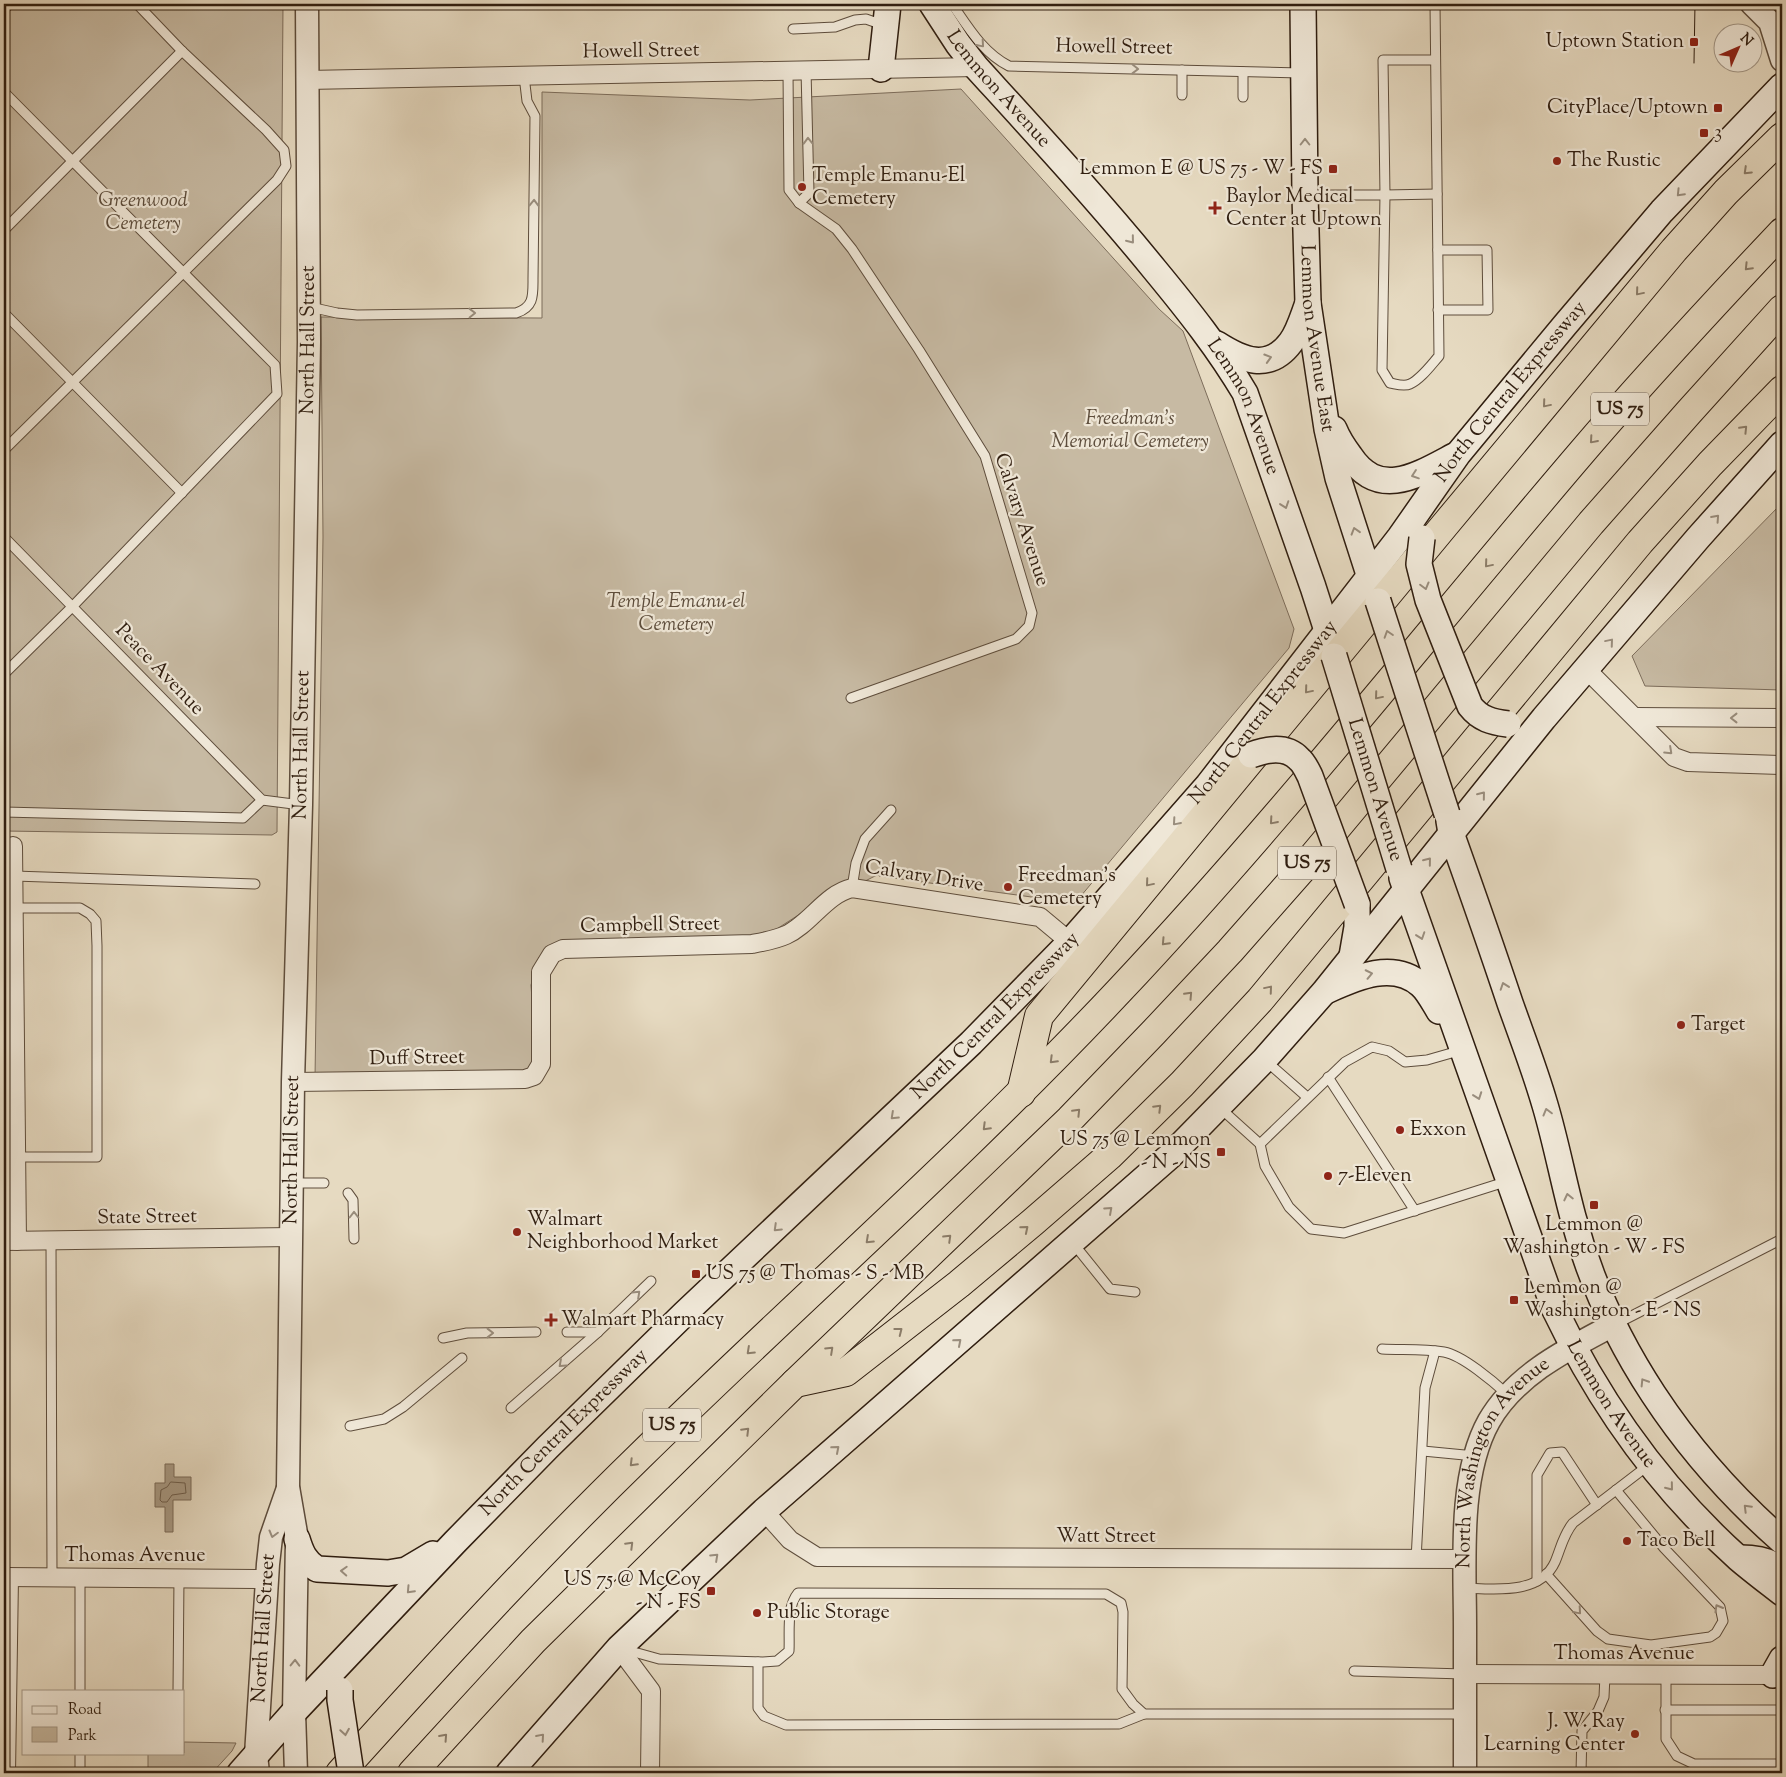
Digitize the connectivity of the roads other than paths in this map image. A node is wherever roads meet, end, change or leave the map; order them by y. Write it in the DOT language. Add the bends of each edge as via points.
graph roads {
  1 [pos="10,4"];
  2 [pos="137,4"];
  3 [pos="307,4"];
  4 [pos="932,4"];
  5 [pos="953,4"];
  6 [pos="1303,4"];
  7 [pos="1435,4"];
  8 [pos="1752,4"];
  9 [pos="4,9"];
  10 [pos="887,15"];
  11 [pos="1776,24"];
  12 [pos="793,29"];
  13 [pos="182,50"];
  14 [pos="1435,60"];
  15 [pos="1782,60"];
  16 [pos="976,67"];
  17 [pos="882,69"];
  18 [pos="806,70"];
  19 [pos="1182,70"];
  20 [pos="788,71"];
  21 [pos="1242,72"];
  22 [pos="1304,73"];
  23 [pos="524,76"];
  24 [pos="307,80"];
  25 [pos="1782,86"];
  26 [pos="4,92"];
  27 [pos="1182,95"];
  28 [pos="1243,96"];
  29 [pos="1782,137"];
  30 [pos="73,161"];
  31 [pos="1437,194"];
  32 [pos="1384,195"];
  33 [pos="1305,196"];
  34 [pos="799,203"];
  35 [pos="4,230"];
  36 [pos="1782,232"];
  37 [pos="1438,250"];
  38 [pos="183,272"];
  39 [pos="1308,303"];
  40 [pos="308,306"];
  41 [pos="1782,309"];
  42 [pos="1438,310"];
  43 [pos="4,313"];
  44 [pos="1208,338"];
  45 [pos="72,381"];
  46 [pos="1319,382"];
  47 [pos="1782,390"];
  48 [pos="1782,444"];
  49 [pos="4,450"];
  50 [pos="1458,454"];
  51 [pos="182,493"];
  52 [pos="4,537"];
  53 [pos="1370,578"];
  54 [pos="72,607"];
  55 [pos="1328,632"];
  56 [pos="1586,669"];
  57 [pos="4,674"];
  58 [pos="852,698"];
  59 [pos="1635,717"];
  60 [pos="1544,718"];
  61 [pos="1782,718"];
  62 [pos="1782,765"];
  63 [pos="1208,785"];
  64 [pos="262,800"];
  65 [pos="301,805"];
  66 [pos="891,810"];
  67 [pos="4,812"];
  68 [pos="1449,823"];
  69 [pos="14,846"];
  70 [pos="1403,879"];
  71 [pos="255,884"];
  72 [pos="11,885"];
  73 [pos="852,888"];
  74 [pos="15,908"];
  75 [pos="1070,942"];
  76 [pos="1352,956"];
  77 [pos="1324,992"];
  78 [pos="1460,1045"];
  79 [pos="1264,1060"];
  80 [pos="539,1070"];
  81 [pos="1328,1077"];
  82 [pos="293,1082"];
  83 [pos="1021,1093"];
  84 [pos="1307,1097"];
  85 [pos="1219,1106"];
  86 [pos="1260,1144"];
  87 [pos="17,1157"];
  88 [pos="1509,1181"];
  89 [pos="292,1183"];
  90 [pos="324,1183"];
  91 [pos="348,1192"];
  92 [pos="1415,1211"];
  93 [pos="291,1237"];
  94 [pos="1782,1238"];
  95 [pos="354,1239"];
  96 [pos="51,1240"];
  97 [pos="10,1241"];
  98 [pos="1072,1242"];
  99 [pos="651,1282"];
  100 [pos="1135,1292"];
  101 [pos="1614,1325"];
  102 [pos="536,1332"];
  103 [pos="567,1332"];
  104 [pos="598,1332"];
  105 [pos="443,1338"];
  106 [pos="1573,1346"];
  107 [pos="1382,1349"];
  108 [pos="1435,1351"];
  109 [pos="462,1358"];
  110 [pos="795,1383"];
  111 [pos="1508,1396"];
  112 [pos="511,1408"];
  113 [pos="350,1426"];
  114 [pos="1423,1451"];
  115 [pos="1474,1456"];
  116 [pos="1650,1464"];
  117 [pos="288,1488"];
  118 [pos="1616,1490"];
  119 [pos="1596,1505"];
  120 [pos="764,1510"];
  121 [pos="297,1539"];
  122 [pos="1782,1541"];
  123 [pos="455,1542"];
  124 [pos="1739,1558"];
  125 [pos="1465,1559"];
  126 [pos="1416,1560"];
  127 [pos="1782,1570"];
  128 [pos="1546,1574"];
  129 [pos="7,1577"];
  130 [pos="179,1577"];
  131 [pos="52,1578"];
  132 [pos="80,1578"];
  133 [pos="267,1579"];
  134 [pos="1537,1580"];
  135 [pos="1465,1588"];
  136 [pos="1782,1594"];
  137 [pos="619,1648"];
  138 [pos="349,1655"];
  139 [pos="758,1662"];
  140 [pos="1779,1669"];
  141 [pos="1354,1671"];
  142 [pos="1465,1674"];
  143 [pos="1666,1674"];
  144 [pos="1605,1675"];
  145 [pos="80,1690"];
  146 [pos="178,1690"];
  147 [pos="1665,1710"];
  148 [pos="1782,1710"];
  149 [pos="294,1712"];
  150 [pos="1144,1714"];
  151 [pos="1464,1714"];
  152 [pos="80,1754"];
  153 [pos="1782,1764"];
  154 [pos="260,1767"];
  155 [pos="296,1771"];
  156 [pos="6,1773"];
  157 [pos="80,1773"];
  158 [pos="240,1773"];
  159 [pos="340,1773"];
  160 [pos="351,1773"];
  161 [pos="412,1773"];
  162 [pos="509,1773"];
  163 [pos="650,1773"];
  164 [pos="1465,1773"];
  165 [pos="1581,1773"];
  1 -- 9 [label="lane"];
  2 -- 13 [label="lane"];
  3 -- 24 [label="street, North Hall Street"];
  4 -- 16 [label="main road, Lemmon Avenue"];
  5 -- 19 [label="lane, Howell Street, one-way" via="988,52 1009,66"];
  6 -- 22 [label="main road, Lemmon Avenue East"];
  7 -- 14 [label="lane"];
  8 -- 11 [label="street"];
  10 -- 12 [label="lane" via="836,27"];
  10 -- 17 [label="main road"];
  11 -- 15 [label="street"];
  13 -- 30 [label="lane"];
  13 -- 38 [label="lane" via="284,150 286,166 277,180"];
  14 -- 31 [label="lane"];
  14 -- 32 [label="lane" via="1383,60"];
  16 -- 17 [label="street, Howell Street"];
  16 -- 44 [label="main road, Lemmon Avenue, one-way" via="1124,231"];
  17 -- 18 [label="street, Howell Street"];
  18 -- 20 [label="street, Howell Street"];
  34 -- 18 [label="lane, one-way" via="809,193"];
  19 -- 21 [label="lane, Howell Street"];
  19 -- 27 [label="lane"];
  20 -- 23 [label="street, Howell Street"];
  20 -- 34 [label="lane, Calvary Avenue" via="789,190"];
  21 -- 22 [label="lane, Howell Street"];
  21 -- 28 [label="lane"];
  33 -- 22 [label="main road, Lemmon Avenue East, one-way"];
  23 -- 24 [label="street, Howell Street"];
  40 -- 23 [label="lane, one-way" via="357,315 516,314 524,311 532,300 535,116 527,101"];
  24 -- 40 [label="street, North Hall Street"];
  25 -- 50 [label="main road, North Central Expressway, one-way" via="1662,211"];
  26 -- 30 [label="lane"];
  29 -- 83 [label="highway, one-way" via="1674,250 1039,1016"];
  30 -- 35 [label="lane"];
  30 -- 38 [label="lane"];
  31 -- 32 [label="lane"];
  31 -- 37 [label="lane"];
  32 -- 33 [label="lane"];
  32 -- 42 [label="lane" via="1381,358 1382,370 1390,383 1410,384 1439,356"];
  33 -- 39 [label="main road, Lemmon Avenue East"];
  34 -- 58 [label="lane, Calvary Avenue" via="836,229 852,249 985,456 1032,614 1029,626 1016,639"];
  36 -- 83 [label="highway, US 75, one-way" via="1586,448 1250,847"];
  37 -- 42 [label="lane"];
  37 -- 42 [label="lane" via="1487,250 1488,267 1488,310"];
  38 -- 45 [label="lane"];
  38 -- 51 [label="lane" via="276,365 277,394"];
  44 -- 39 [label="main road, one-way" via="1240,358 1265,360 1276,356 1291,342"];
  39 -- 46 [label="main road, Lemmon Avenue East"];
  40 -- 65 [label="street, North Hall Street"];
  110 -- 41 [label="highway, US 75, one-way" via="1070,1119 1230,951 1591,523"];
  43 -- 45 [label="lane"];
  44 -- 55 [label="main road, Lemmon Avenue, one-way" via="1246,393"];
  45 -- 49 [label="lane"];
  45 -- 51 [label="lane"];
  50 -- 46 [label="main road, one-way" via="1421,474 1404,479 1387,481 1369,476 1353,461 1336,433"];
  53 -- 46 [label="main road, Lemmon Avenue East, one-way" via="1338,478"];
  110 -- 47 [label="highway, one-way" via="846,1372 1033,1222 1109,1156 1182,1084 1260,1000 1640,542"];
  56 -- 48 [label="main road, one-way"];
  50 -- 53 [label="main road, North Central Expressway"];
  50 -- 60 [label="main road, one-way, bridge" via="1422,538 1419,564 1428,600 1475,714 1508,724"];
  51 -- 54 [label="lane"];
  52 -- 54 [label="lane, Peace Avenue"];
  53 -- 55 [label="main road, North Central Expressway"];
  68 -- 53 [label="main road, Lemmon Avenue, one-way, bridge"];
  54 -- 57 [label="lane"];
  54 -- 64 [label="lane, Peace Avenue"];
  55 -- 63 [label="main road, North Central Expressway"];
  55 -- 70 [label="main road, Lemmon Avenue, bridge"];
  56 -- 59 [label="street"];
  56 -- 60 [label="main road"];
  61 -- 59 [label="street, one-way"];
  59 -- 62 [label="street, one-way" via="1674,757 1688,762"];
  68 -- 60 [label="main road, one-way"];
  63 -- 75 [label="main road, North Central Expressway, one-way"];
  63 -- 76 [label="main road, bridge" via="1265,749 1278,749 1300,759 1310,776 1358,904"];
  64 -- 65 [label="lane"];
  64 -- 67 [label="lane" via="243,818"];
  65 -- 82 [label="street, North Hall Street"];
  66 -- 73 [label="lane" via="865,839 856,863"];
  70 -- 68 [label="main road, one-way"];
  101 -- 68 [label="main road, Lemmon Avenue, one-way" via="1573,1218 1545,1104"];
  69 -- 72 [label="street"];
  70 -- 76 [label="main road"];
  70 -- 78 [label="main road, Lemmon Avenue, one-way"];
  71 -- 72 [label="lane"];
  72 -- 74 [label="street"];
  73 -- 75 [label="street, Calvary Drive" via="1040,917"];
  73 -- 80 [label="street, Campbell Street" via="842,890 787,935 770,941 563,949 552,954 542,972"];
  74 -- 87 [label="street"];
  74 -- 87 [label="lane" via="80,908 96,921 97,946 97,1157"];
  75 -- 123 [label="main road, North Central Expressway, one-way" via="971,1043 548,1446"];
  76 -- 77 [label="main road"];
  77 -- 78 [label="main road, one-way" via="1374,972 1409,977 1422,985"];
  77 -- 79 [label="main road"];
  78 -- 81 [label="lane" via="1427,1060 1405,1062 1389,1051 1372,1047 1345,1062"];
  78 -- 88 [label="main road, Lemmon Avenue, one-way"];
  79 -- 84 [label="lane"];
  79 -- 85 [label="main road"];
  80 -- 82 [label="street, Duff Street" via="525,1079"];
  81 -- 84 [label="lane"];
  81 -- 92 [label="lane"];
  82 -- 89 [label="street, North Hall Street"];
  83 -- 159 [label="highway, US 75, one-way" via="590,1505 486,1612"];
  84 -- 86 [label="lane"];
  85 -- 86 [label="lane"];
  98 -- 85 [label="main road, one-way" via="1170,1156"];
  86 -- 92 [label="lane" via="1266,1166 1289,1207 1310,1229 1344,1233"];
  87 -- 97 [label="street"];
  88 -- 92 [label="lane"];
  88 -- 106 [label="main road, Lemmon Avenue" via="1554,1308"];
  89 -- 90 [label="lane"];
  89 -- 93 [label="street, North Hall Street"];
  95 -- 91 [label="lane, one-way" via="354,1200"];
  93 -- 96 [label="street, State Street"];
  93 -- 117 [label="street, North Hall Street"];
  94 -- 101 [label="lane, North Washington Avenue"];
  96 -- 97 [label="street, State Street"];
  96 -- 131 [label="lane"];
  98 -- 100 [label="lane" via="1110,1289"];
  120 -- 98 [label="main road, one-way"];
  104 -- 99 [label="lane, one-way"];
  101 -- 106 [label="street, North Washington Avenue"];
  122 -- 101 [label="main road, Lemmon Avenue, one-way" via="1703,1462 1676,1428 1630,1359"];
  105 -- 102 [label="lane, one-way" via="468,1333"];
  103 -- 104 [label="lane"];
  104 -- 112 [label="lane, one-way"];
  106 -- 111 [label="street, North Washington Avenue" via="1545,1363"];
  106 -- 116 [label="main road, Lemmon Avenue"];
  107 -- 108 [label="lane"];
  108 -- 111 [label="lane" via="1446,1352 1464,1362"];
  108 -- 114 [label="lane" via="1425,1388"];
  109 -- 113 [label="lane" via="384,1419"];
  161 -- 110 [label="highway, US 75, one-way" via="533,1641"];
  111 -- 115 [label="street, North Washington Avenue" via="1490,1420"];
  114 -- 115 [label="lane"];
  114 -- 126 [label="lane"];
  115 -- 125 [label="street, North Washington Avenue"];
  116 -- 118 [label="lane"];
  116 -- 124 [label="main road, Lemmon Avenue, one-way" via="1679,1499"];
  117 -- 121 [label="street, North Hall Street"];
  117 -- 133 [label="street, North Hall Street, one-way" via="271,1536"];
  118 -- 119 [label="lane"];
  128 -- 118 [label="lane, one-way" via="1608,1639 1651,1645 1710,1637 1716,1633 1723,1621 1720,1607 1664,1548"];
  119 -- 128 [label="lane" via="1566,1532 1554,1564"];
  119 -- 134 [label="lane" via="1562,1452 1550,1453 1538,1474"];
  120 -- 126 [label="street, Watt Street" via="790,1540 817,1558"];
  137 -- 120 [label="main road, one-way"];
  123 -- 121 [label="main road, one-way" via="406,1570 388,1573 318,1570 302,1554"];
  149 -- 121 [label="street, North Hall Street, one-way"];
  123 -- 138 [label="main road, North Central Expressway, one-way"];
  124 -- 127 [label="main road" via="1756,1558 1775,1564"];
  124 -- 136 [label="main road, Lemmon Avenue"];
  125 -- 126 [label="street, Watt Street"];
  125 -- 135 [label="street, North Washington Avenue"];
  128 -- 134 [label="lane"];
  129 -- 131 [label="street, Thomas Avenue"];
  129 -- 156 [label="street"];
  130 -- 132 [label="street, Thomas Avenue"];
  130 -- 133 [label="street, Thomas Avenue"];
  130 -- 146 [label="lane"];
  131 -- 132 [label="street, Thomas Avenue"];
  132 -- 145 [label="lane"];
  133 -- 154 [label="street, North Hall Street"];
  134 -- 135 [label="lane" via="1512,1589"];
  135 -- 142 [label="street, North Washington Avenue"];
  137 -- 139 [label="lane" via="659,1659"];
  162 -- 137 [label="main road, one-way"];
  137 -- 163 [label="street" via="651,1691"];
  138 -- 149 [label="main road, North Central Expressway"];
  138 -- 160 [label="main road, one-way, bridge" via="340,1700"];
  139 -- 150 [label="lane" via="758,1708 764,1716 786,1725 1119,1724"];
  139 -- 150 [label="lane" via="777,1661 789,1651 791,1611 793,1599 798,1594 1106,1594 1121,1603 1123,1612 1122,1689"];
  140 -- 143 [label="street, Thomas Avenue"];
  141 -- 142 [label="lane"];
  142 -- 144 [label="street, Thomas Avenue"];
  142 -- 151 [label="street, North Washington Avenue"];
  143 -- 144 [label="street, Thomas Avenue"];
  143 -- 147 [label="lane"];
  144 -- 165 [label="lane" via="1604,1697 1598,1711 1582,1731"];
  147 -- 148 [label="lane"];
  147 -- 153 [label="lane" via="1666,1739 1677,1756 1694,1764"];
  149 -- 154 [label="main road, North Central Expressway"];
  149 -- 155 [label="street, North Hall Street"];
  150 -- 151 [label="lane"];
  151 -- 164 [label="street, North Washington Avenue"];
  152 -- 157 [label="lane"];
  154 -- 158 [label="main road, North Central Expressway"];
}
